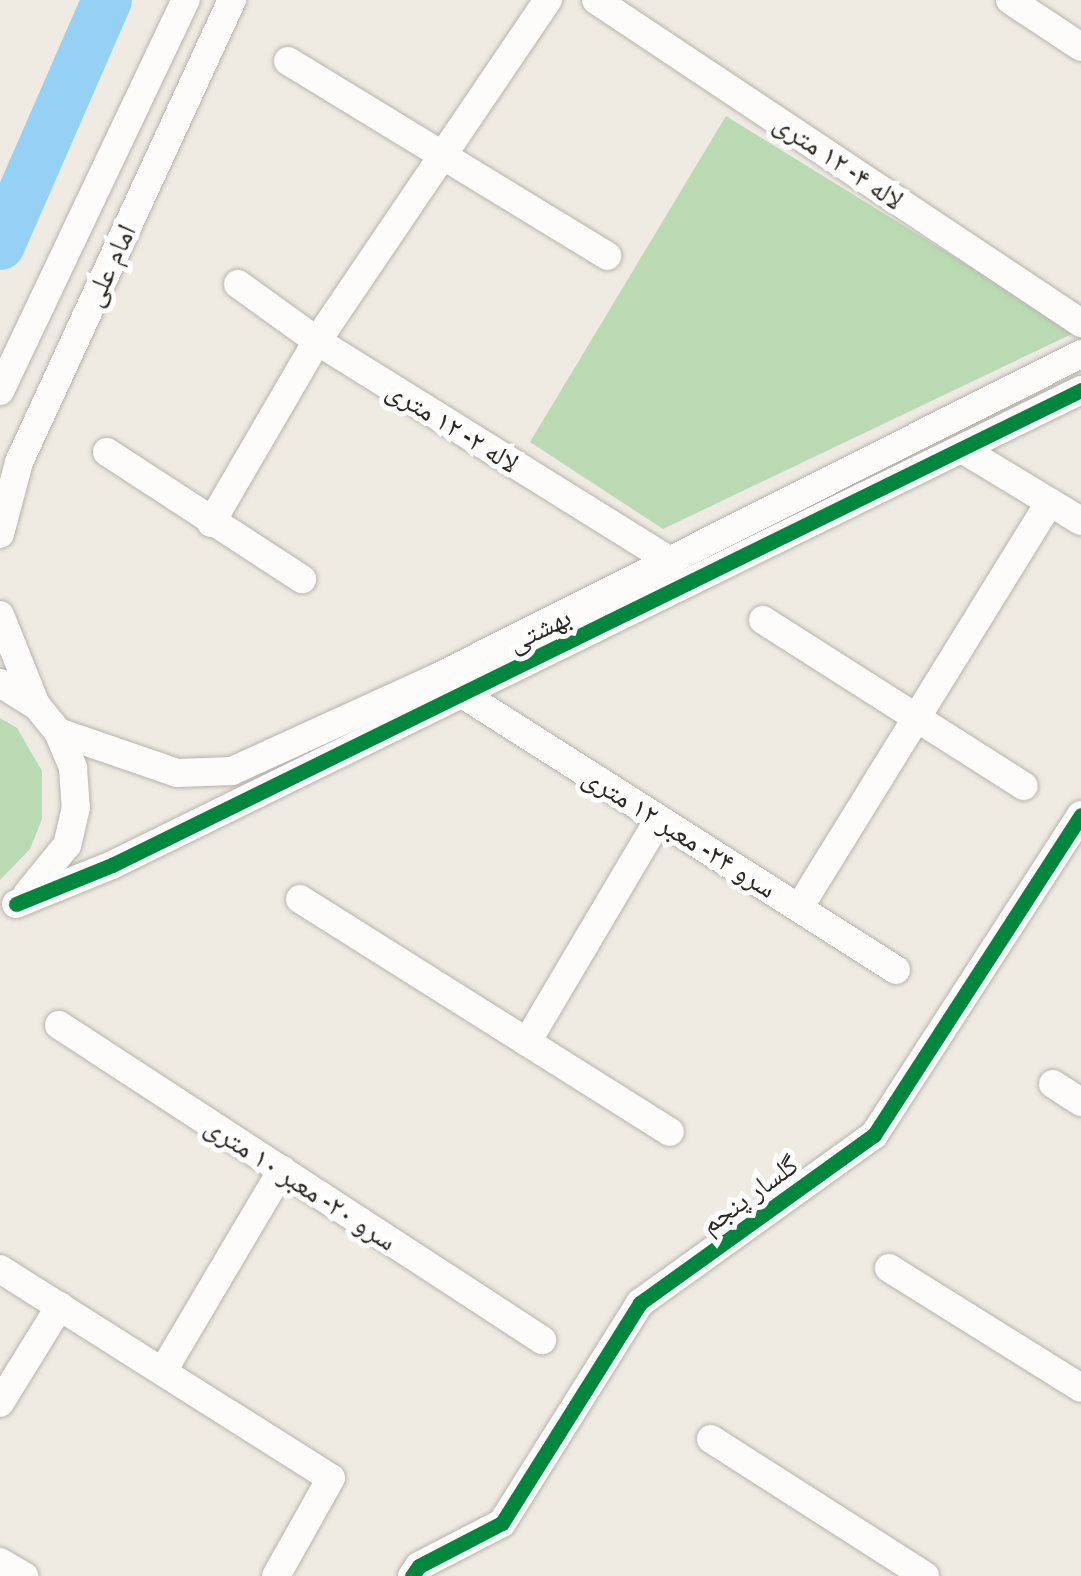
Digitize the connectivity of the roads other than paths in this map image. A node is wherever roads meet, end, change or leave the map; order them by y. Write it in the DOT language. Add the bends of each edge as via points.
graph roads {
  1 [pos="186,0"];
  2 [pos="232,0"];
  3 [pos="548,0"];
  4 [pos="596,0"];
  5 [pos="1010,0"];
  6 [pos="1081,47"];
  7 [pos="288,61"];
  8 [pos="444,158"];
  9 [pos="607,256"];
  10 [pos="238,284"];
  11 [pos="1081,323"];
  12 [pos="317,342"];
  13 [pos="1081,354"];
  14 [pos="1081,390"];
  15 [pos="0,392"];
  16 [pos="962,449"];
  17 [pos="107,452"];
  18 [pos="1050,502"];
  19 [pos="1081,521"];
  20 [pos="210,523"];
  21 [pos="0,534"];
  22 [pos="672,562"];
  23 [pos="302,579"];
  24 [pos="0,615"];
  25 [pos="763,620"];
  26 [pos="0,684"];
  27 [pos="464,694"];
  28 [pos="37,706"];
  29 [pos="916,716"];
  30 [pos="58,732"];
  31 [pos="1024,786"];
  32 [pos="1081,815"];
  33 [pos="659,820"];
  34 [pos="300,898"];
  35 [pos="8,907"];
  36 [pos="799,908"];
  37 [pos="896,970"];
  38 [pos="60,1025"];
  39 [pos="527,1042"];
  40 [pos="1053,1084"];
  41 [pos="1081,1102"];
  42 [pos="670,1132"];
  43 [pos="282,1170"];
  44 [pos="890,1268"];
  45 [pos="0,1269"];
  46 [pos="60,1306"];
  47 [pos="542,1340"];
  48 [pos="163,1372"];
  49 [pos="1081,1388"];
  50 [pos="0,1403"];
  51 [pos="711,1439"];
  52 [pos="0,1562"];
  53 [pos="24,1576"];
  54 [pos="276,1576"];
  55 [pos="412,1576"];
  56 [pos="925,1576"];
  1 -- 15 [label="street, امام علی"];
  2 -- 21 [label="street, امام علی" via="19,462"];
  3 -- 8 [label="street"];
  4 -- 11 [label="street, لاله ۴- ۱۲ متری"];
  5 -- 6 [label="street"];
  7 -- 8 [label="street"];
  8 -- 9 [label="street"];
  8 -- 12 [label="street"];
  10 -- 12 [label="street, لاله ۲- ۱۲ متری"];
  12 -- 20 [label="street"];
  12 -- 22 [label="street, لاله ۲- ۱۲ متری"];
  13 -- 22 [label="street, بهشتی"];
  14 -- 16 [label="street, بهشتی"];
  16 -- 18 [label="street"];
  16 -- 27 [label="street, بهشتی"];
  17 -- 20 [label="street"];
  18 -- 19 [label="street"];
  18 -- 29 [label="street"];
  20 -- 23 [label="street"];
  22 -- 30 [label="street, بهشتی" via="290,750 232,771 177,773"];
  24 -- 28 [label="street"];
  25 -- 29 [label="street"];
  26 -- 28 [label="street"];
  27 -- 33 [label="street, سرو ۲۴- معبر ۱۲ متری"];
  27 -- 35 [label="street, بهشتی" via="112,865"];
  28 -- 30 [label="street"];
  29 -- 31 [label="street"];
  29 -- 36 [label="street"];
  30 -- 35 [label="street" via="73,768 72,826 46,879"];
  32 -- 55 [label="street, گلسار پنجم" via="874,1134 640,1303 502,1523 418,1566"];
  33 -- 36 [label="street, سرو ۲۴- معبر ۱۲ متری"];
  33 -- 39 [label="street"];
  34 -- 39 [label="street"];
  36 -- 37 [label="street, سرو ۲۴- معبر ۱۲ متری"];
  38 -- 43 [label="street, سرو ۲۰- معبر ۱۰ متری"];
  39 -- 42 [label="street"];
  40 -- 41 [label="street"];
  43 -- 47 [label="street, سرو ۲۰- معبر ۱۰ متری"];
  43 -- 48 [label="street"];
  44 -- 49 [label="street"];
  45 -- 46 [label="street"];
  46 -- 48 [label="street"];
  46 -- 50 [label="street"];
  48 -- 54 [label="street" via="331,1478"];
  51 -- 56 [label="street"];
  52 -- 53 [label="street"];
}
